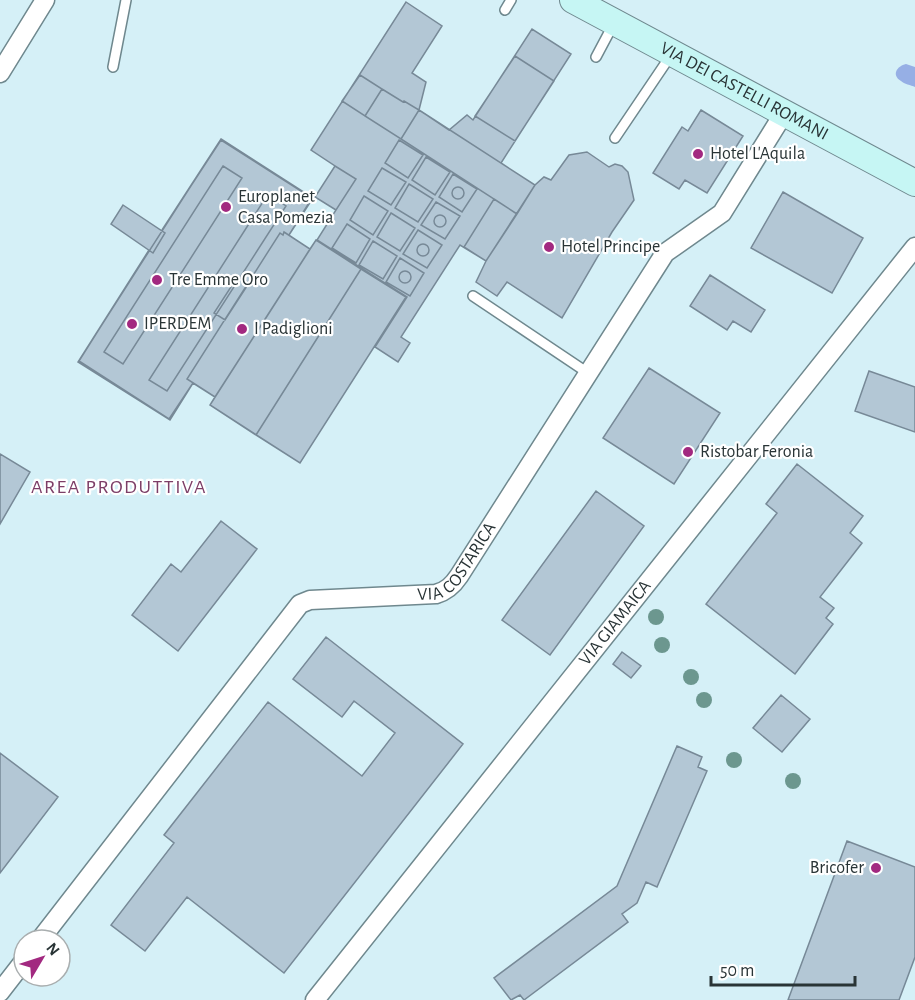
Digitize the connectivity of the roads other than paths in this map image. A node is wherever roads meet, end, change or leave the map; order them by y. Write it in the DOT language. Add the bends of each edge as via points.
graph roads {
  1 [pos="45,0"];
  2 [pos="126,0"];
  3 [pos="511,0"];
  4 [pos="584,3"];
  5 [pos="504,10"];
  6 [pos="614,22"];
  7 [pos="672,53"];
  8 [pos="596,57"];
  9 [pos="113,68"];
  10 [pos="0,73"];
  11 [pos="784,113"];
  12 [pos="615,138"];
  13 [pos="915,183"];
  14 [pos="915,247"];
  15 [pos="473,296"];
  16 [pos="588,373"];
  17 [pos="49,928"];
  18 [pos="12,976"];
  19 [pos="0,992"];
  20 [pos="315,1000"];
  1 -- 10 [label="street"];
  2 -- 9 [label="lane"];
  3 -- 5 [label="lane"];
  4 -- 6 [label="main road, VIA DEI CASTELLI ROMANI"];
  6 -- 7 [label="main road, VIA DEI CASTELLI ROMANI"];
  6 -- 8 [label="lane"];
  7 -- 11 [label="main road, VIA DEI CASTELLI ROMANI"];
  7 -- 12 [label="lane"];
  11 -- 13 [label="main road, VIA DEI CASTELLI ROMANI"];
  11 -- 16 [label="street, VIA COSTARICA" via="722,213 664,253"];
  14 -- 20 [label="street, VIA GIAMAICA"];
  15 -- 16 [label="lane"];
  16 -- 17 [label="street, VIA COSTARICA" via="452,585 436,594 310,600 300,604"];
  18 -- 19 [label="street"];
}
